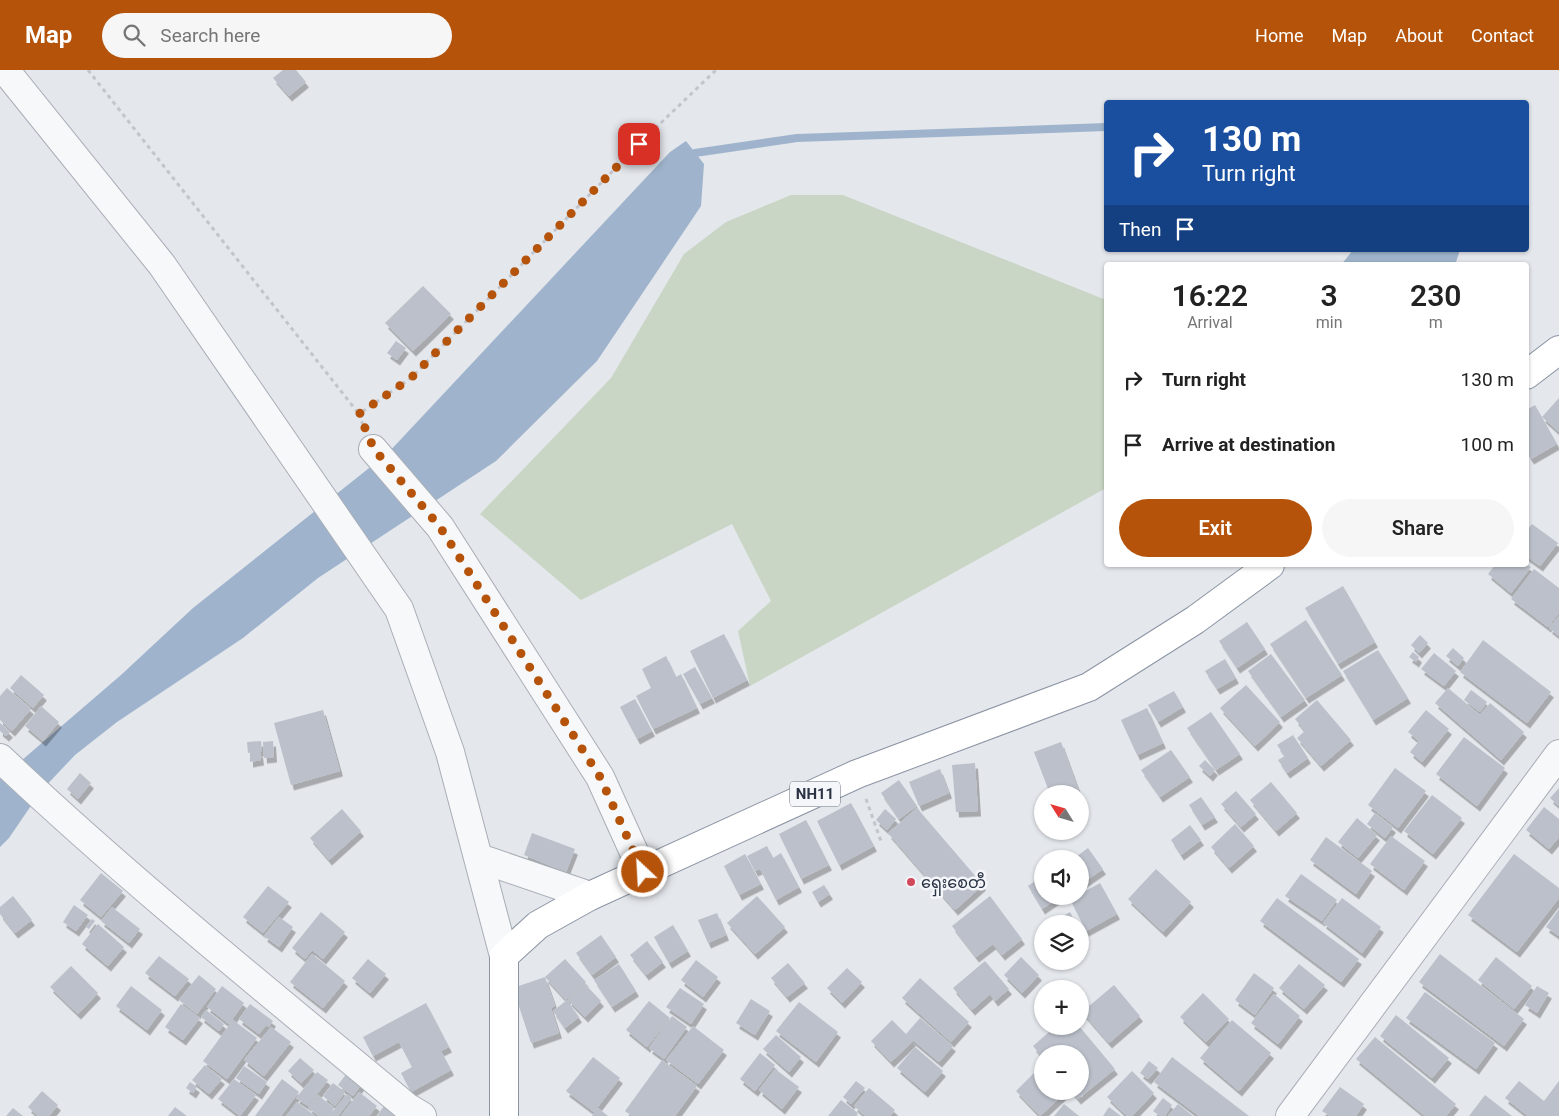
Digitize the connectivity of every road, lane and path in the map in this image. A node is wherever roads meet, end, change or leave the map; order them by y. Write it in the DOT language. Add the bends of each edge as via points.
graph roads {
  1 [pos="5,70"];
  2 [pos="88,70"];
  3 [pos="716,70"];
  4 [pos="1559,350"];
  5 [pos="1529,373"];
  6 [pos="359,414"];
  7 [pos="374,449"];
  8 [pos="1267,567"];
  9 [pos="1559,754"];
  10 [pos="0,758"];
  11 [pos="857,774"];
  12 [pos="882,844"];
  13 [pos="479,858"];
  14 [pos="643,872"];
  15 [pos="590,896"];
  16 [pos="504,956"];
  17 [pos="422,1116"];
  18 [pos="504,1116"];
  19 [pos="1290,1116"];
  1 -- 13 [label="street" via="162,265 399,608 450,752"];
  2 -- 6 [label="path"];
  3 -- 6 [label="path" via="639,144 411,378"];
  4 -- 5 [label="highway"];
  6 -- 7 [label="path"];
  7 -- 14 [label="street" via="440,527 600,777"];
  8 -- 11 [label="highway, NH11" via="1195,620 1089,687"];
  9 -- 19 [label="street"];
  10 -- 17 [label="street" via="53,808 271,993"];
  11 -- 12 [label="path"];
  11 -- 14 [label="highway, NH11"];
  13 -- 15 [label="street"];
  13 -- 16 [label="street"];
  14 -- 15 [label="highway, NH11"];
  15 -- 16 [label="highway, NH11" via="538,925"];
  16 -- 18 [label="highway"];
}
